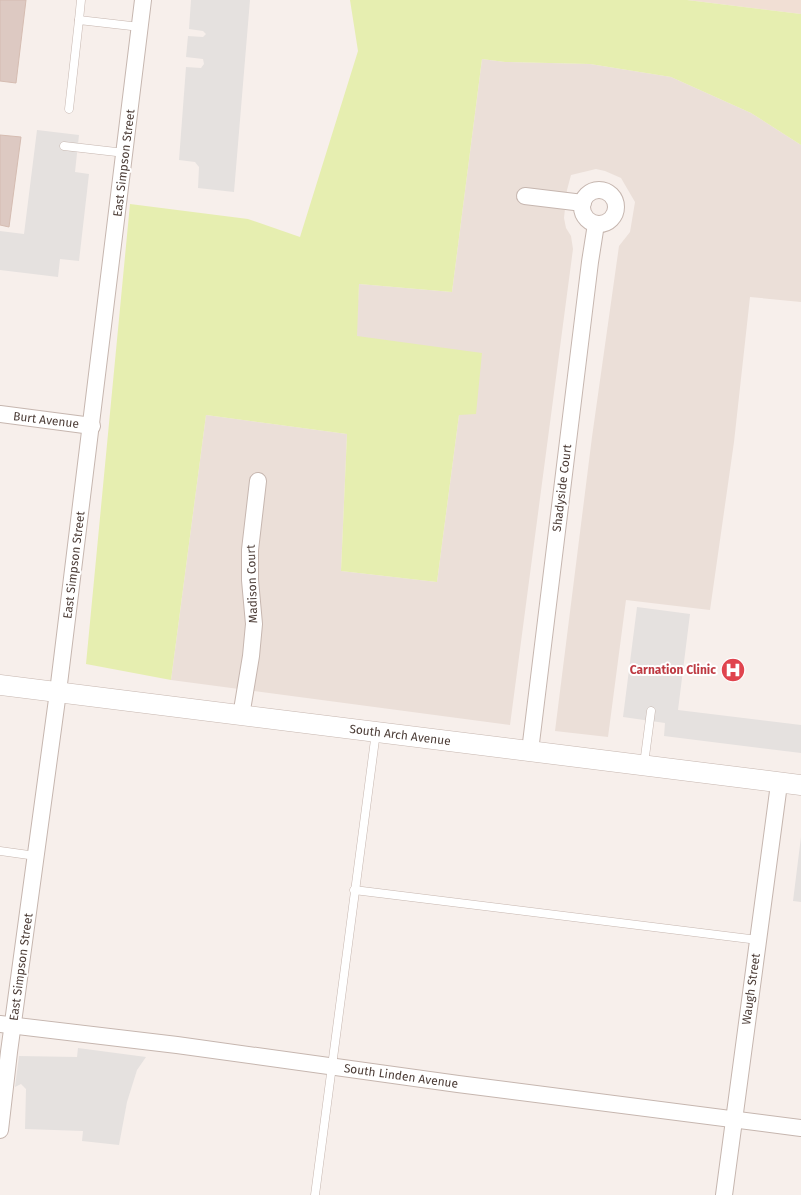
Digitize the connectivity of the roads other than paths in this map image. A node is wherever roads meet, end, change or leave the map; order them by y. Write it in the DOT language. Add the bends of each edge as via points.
graph roads {
  1 [pos="82,0"];
  2 [pos="143,0"];
  3 [pos="79,20"];
  4 [pos="140,26"];
  5 [pos="69,109"];
  6 [pos="64,146"];
  7 [pos="125,153"];
  8 [pos="525,196"];
  9 [pos="583,203"];
  10 [pos="596,224"];
  11 [pos="0,414"];
  12 [pos="92,426"];
  13 [pos="258,481"];
  14 [pos="0,684"];
  15 [pos="58,692"];
  16 [pos="651,711"];
  17 [pos="241,716"];
  18 [pos="376,732"];
  19 [pos="530,751"];
  20 [pos="644,766"];
  21 [pos="778,784"];
  22 [pos="801,785"];
  23 [pos="0,851"];
  24 [pos="36,856"];
  25 [pos="354,890"];
  26 [pos="758,940"];
  27 [pos="6,1025"];
  28 [pos="331,1066"];
  29 [pos="734,1119"];
  30 [pos="801,1128"];
  31 [pos="0,1130"];
  32 [pos="315,1195"];
  33 [pos="724,1195"];
  1 -- 3 [label="lane"];
  2 -- 4 [label="street, East Simpson Street"];
  3 -- 4 [label="lane"];
  3 -- 5 [label="lane"];
  4 -- 7 [label="street, East Simpson Street"];
  6 -- 7 [label="lane"];
  7 -- 12 [label="street, East Simpson Street"];
  8 -- 9 [label="street"];
  9 -- 10 [label="street" via="583,212 589,221"];
  9 -- 10 [label="street" via="593,190 603,190 615,198 613,218"];
  10 -- 19 [label="street, Shadyside Court"];
  11 -- 12 [label="street, Burt Avenue"];
  12 -- 15 [label="street, East Simpson Street"];
  13 -- 17 [label="street, Madison Court" via="250,550 254,624"];
  14 -- 15 [label="street, South Arch Avenue"];
  15 -- 17 [label="street, South Arch Avenue"];
  15 -- 24 [label="street, East Simpson Street"];
  16 -- 20 [label="lane"];
  17 -- 18 [label="street, South Arch Avenue"];
  18 -- 19 [label="street, South Arch Avenue"];
  18 -- 25 [label="lane"];
  19 -- 20 [label="street, South Arch Avenue"];
  20 -- 21 [label="street, South Arch Avenue"];
  21 -- 22 [label="street, South Arch Avenue"];
  21 -- 26 [label="street, Waugh Street"];
  23 -- 24 [label="lane"];
  24 -- 27 [label="street, East Simpson Street"];
  25 -- 26 [label="lane"];
  25 -- 28 [label="lane"];
  26 -- 29 [label="street, Waugh Street"];
  27 -- 28 [label="street, South Linden Avenue"];
  27 -- 31 [label="street, East Simpson Street"];
  28 -- 29 [label="street, South Linden Avenue"];
  28 -- 32 [label="lane"];
  29 -- 30 [label="street, South Linden Avenue"];
  29 -- 33 [label="street, Waugh Street"];
}
